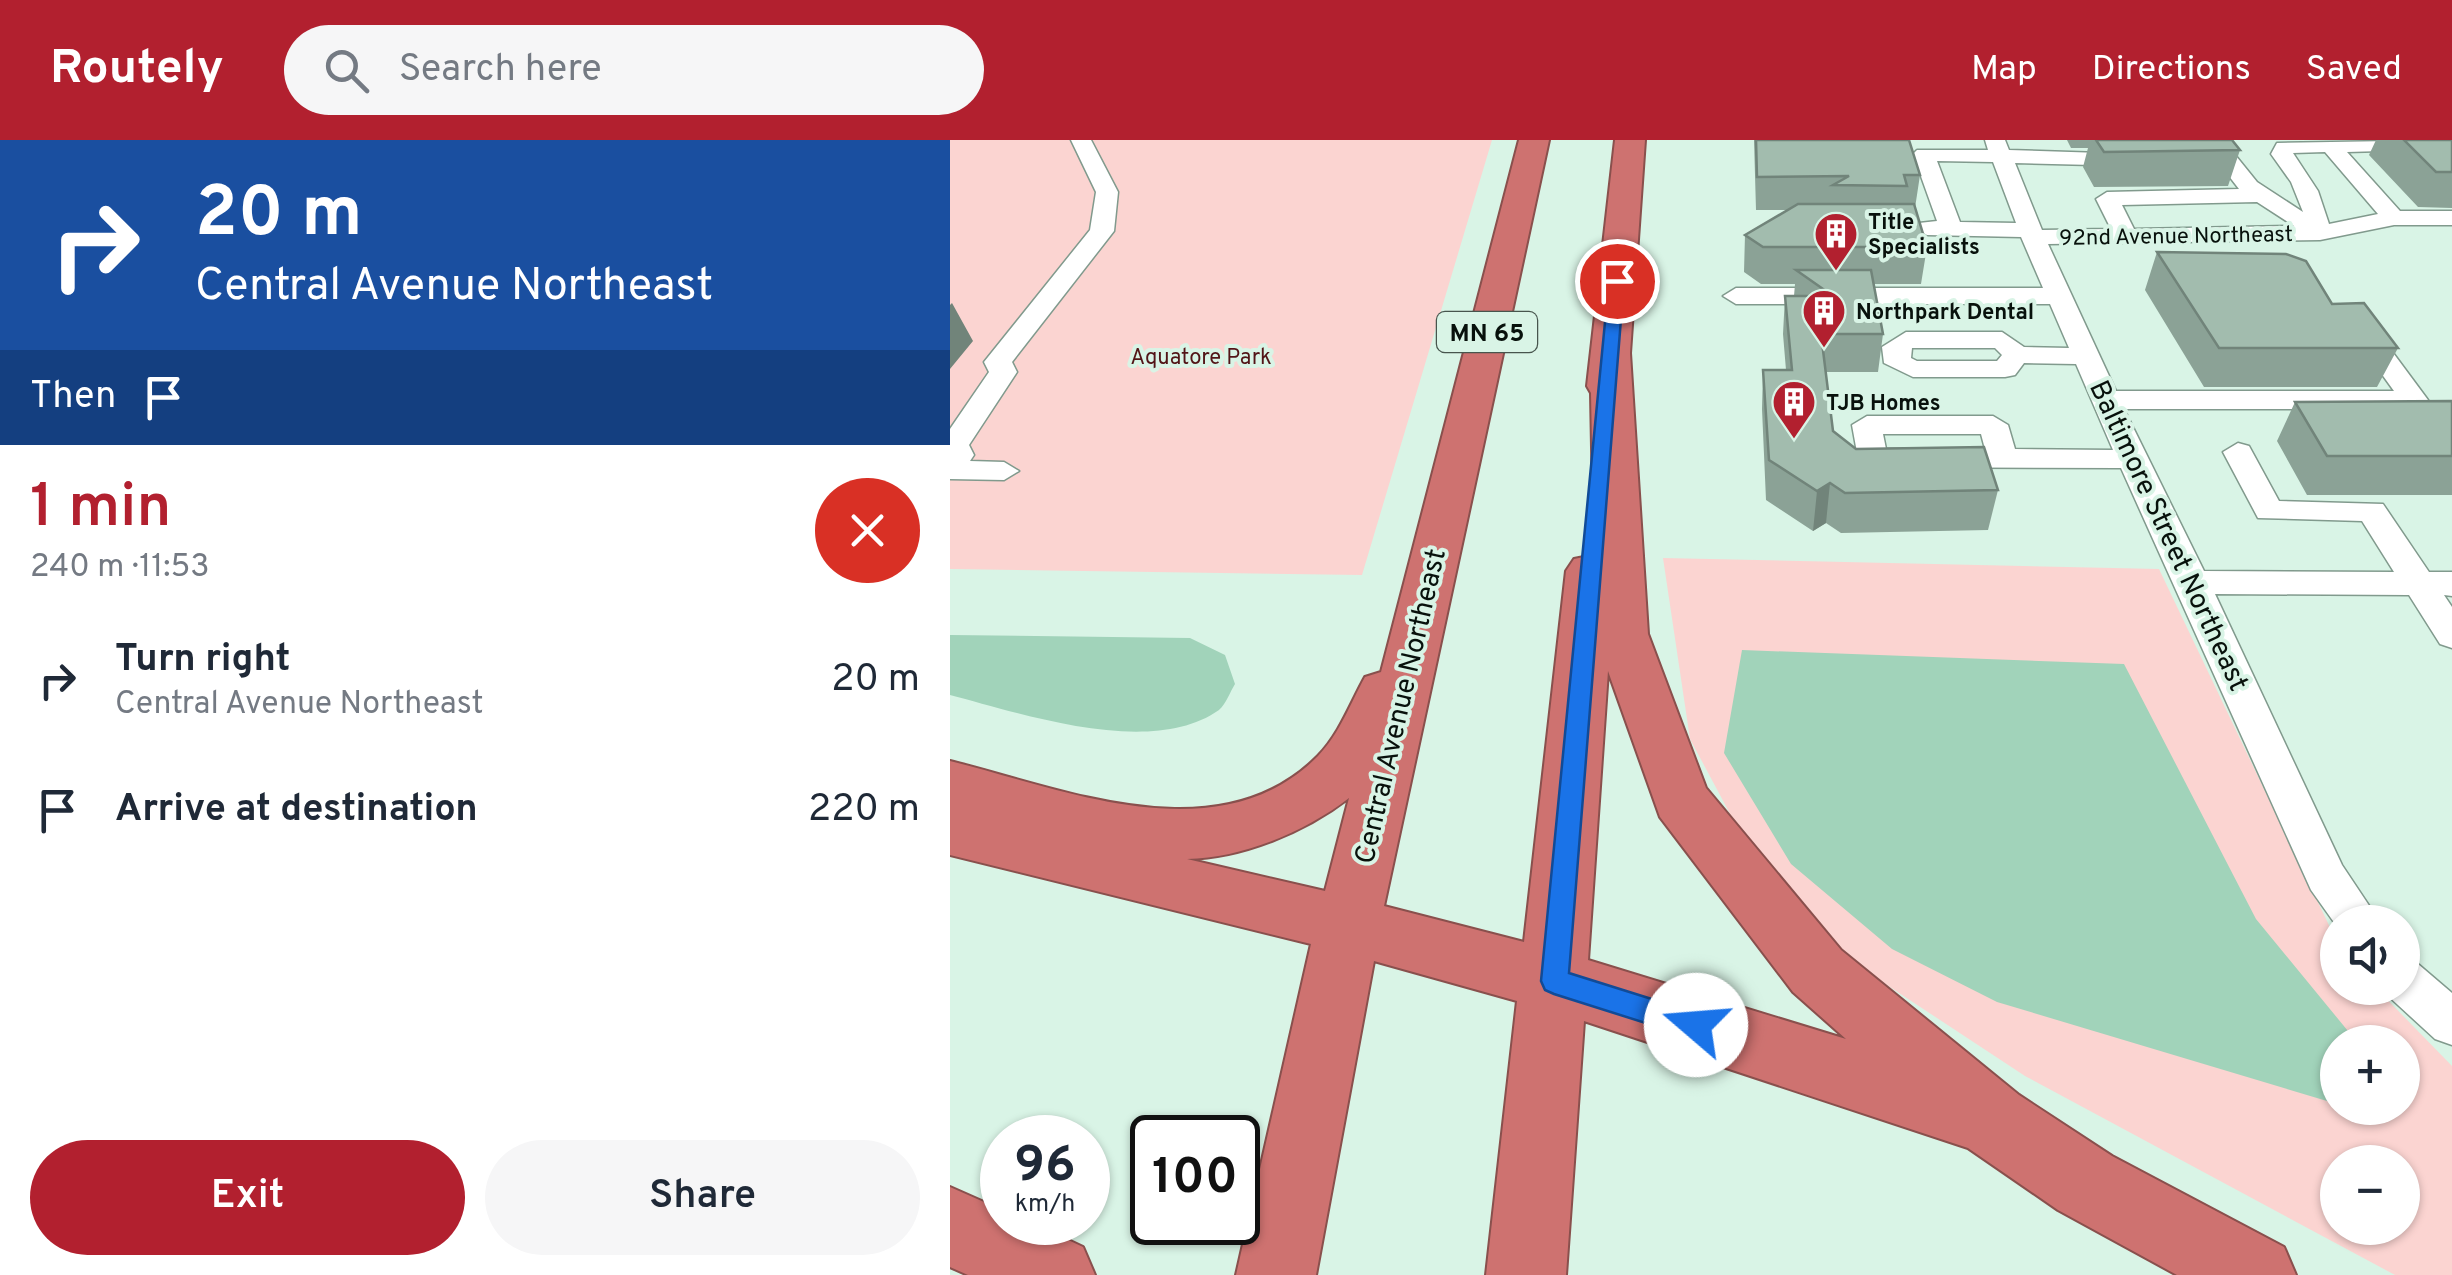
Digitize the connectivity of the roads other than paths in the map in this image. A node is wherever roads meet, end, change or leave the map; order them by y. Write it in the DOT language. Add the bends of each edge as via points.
graph roads {
  1 [pos="1081,140"];
  2 [pos="1534,140"];
  3 [pos="1630,140"];
  4 [pos="2452,143"];
  5 [pos="2329,144"];
  6 [pos="1998,148"];
  7 [pos="2262,196"];
  8 [pos="2394,218"];
  9 [pos="2452,218"];
  10 [pos="1912,228"];
  11 [pos="1950,228"];
  12 [pos="2031,233"];
  13 [pos="2320,233"];
  14 [pos="2126,236"];
  15 [pos="1736,296"];
  16 [pos="2060,296"];
  17 [pos="2376,348"];
  18 [pos="1610,352"];
  19 [pos="2017,356"];
  20 [pos="2088,356"];
  21 [pos="2108,400"];
  22 [pos="962,416"];
  23 [pos="2238,452"];
  24 [pos="2003,458"];
  25 [pos="2132,459"];
  26 [pos="950,470"];
  27 [pos="1004,471"];
  28 [pos="2194,582"];
  29 [pos="2436,584"];
  30 [pos="1426,586"];
  31 [pos="2452,635"];
  32 [pos="950,784"];
  33 [pos="950,830"];
  34 [pos="2346,905"];
  35 [pos="1348,925"];
  36 [pos="1554,981"];
  37 [pos="2420,995"];
  38 [pos="2452,1023"];
  39 [pos="1993,1121"];
  40 [pos="950,1226"];
  41 [pos="1045,1270"];
  42 [pos="1276,1275"];
  43 [pos="1526,1275"];
  44 [pos="2256,1275"];
  1 -- 22 [label="street" via="1107,192 1102,231 998,362 1003,372"];
  2 -- 30 [label="highway, Central Avenue Northeast / MN 65"];
  3 -- 18 [label="highway"];
  4 -- 5 [label="street"];
  5 -- 8 [label="street"];
  5 -- 13 [label="street" via="2294,144 2282,154 2313,200"];
  6 -- 7 [label="street" via="2228,161"];
  6 -- 11 [label="street" via="1924,154"];
  6 -- 12 [label="street, Baltimore Street Northeast"];
  7 -- 13 [label="street"];
  7 -- 14 [label="street" via="2107,199"];
  8 -- 9 [label="street, 92nd Avenue Northeast"];
  8 -- 13 [label="street, 92nd Avenue Northeast"];
  10 -- 11 [label="street, 92nd Avenue Northeast"];
  11 -- 12 [label="street, 92nd Avenue Northeast"];
  12 -- 14 [label="street, 92nd Avenue Northeast"];
  12 -- 16 [label="street, Baltimore Street Northeast"];
  13 -- 14 [label="street, 92nd Avenue Northeast"];
  15 -- 16 [label="street"];
  16 -- 20 [label="street, Baltimore Street Northeast"];
  17 -- 21 [label="street" via="2414,400"];
  18 -- 36 [label="highway"];
  18 -- 39 [label="highway" via="1622,634 1681,800 1817,971"];
  19 -- 20 [label="street"];
  20 -- 21 [label="street, Baltimore Street Northeast"];
  21 -- 25 [label="street, Baltimore Street Northeast"];
  22 -- 26 [label="street" via="954,444 959,455"];
  23 -- 29 [label="street" via="2269,511 2372,511"];
  24 -- 25 [label="street"];
  25 -- 28 [label="street, Baltimore Street Northeast"];
  26 -- 27 [label="street"];
  28 -- 29 [label="street"];
  28 -- 34 [label="street, Baltimore Street Northeast" via="2326,877"];
  29 -- 31 [label="street"];
  30 -- 32 [label="highway" via="1369,729 1329,781 1269,814 1204,834 1128,827"];
  30 -- 35 [label="highway, Central Avenue Northeast / MN 65"];
  33 -- 35 [label="highway"];
  35 -- 36 [label="highway"];
  35 -- 42 [label="highway, Central Avenue Northeast / MN 65"];
  36 -- 39 [label="highway"];
  36 -- 43 [label="highway"];
  37 -- 38 [label="street"];
  39 -- 44 [label="highway" via="2085,1184"];
  40 -- 41 [label="highway"];
}
